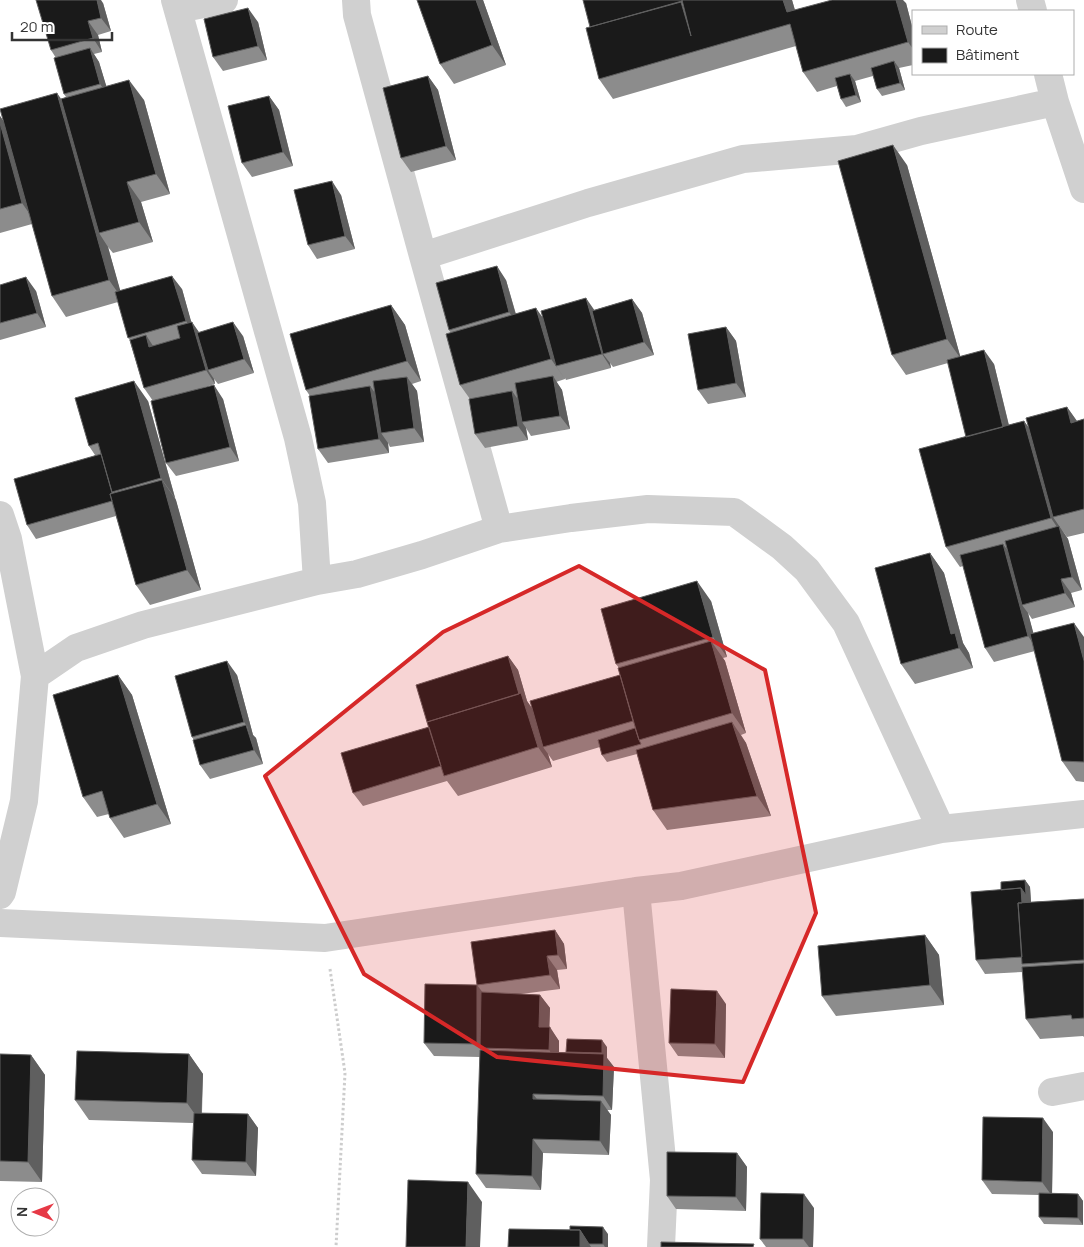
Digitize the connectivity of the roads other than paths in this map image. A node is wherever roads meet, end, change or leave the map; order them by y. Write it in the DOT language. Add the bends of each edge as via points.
graph roads {
  1 [pos="224,0"];
  2 [pos="356,0"];
  3 [pos="176,5"];
  4 [pos="1048,75"];
  5 [pos="1055,102"];
  6 [pos="1084,188"];
  7 [pos="424,256"];
  8 [pos="0,515"];
  9 [pos="499,529"];
  10 [pos="317,581"];
  11 [pos="35,676"];
  12 [pos="1084,814"];
  13 [pos="941,828"];
  14 [pos="636,891"];
  15 [pos="0,895"];
  16 [pos="0,923"];
  17 [pos="1084,1086"];
  18 [pos="1052,1092"];
  19 [pos="661,1247"];
  1 -- 3 [label="street"];
  2 -- 7 [label="street" via="357,15"];
  3 -- 10 [label="street" via="298,438 312,503"];
  4 -- 5 [label="street"];
  5 -- 6 [label="street"];
  5 -- 7 [label="street" via="857,148 743,159 588,203"];
  7 -- 9 [label="street"];
  8 -- 11 [label="street" via="8,539"];
  9 -- 10 [label="street" via="357,574"];
  9 -- 13 [label="street" via="648,510 734,512 782,546 807,570 846,623"];
  10 -- 11 [label="street" via="143,625 76,648"];
  11 -- 15 [label="street" via="24,801"];
  12 -- 13 [label="street"];
  13 -- 14 [label="street" via="681,886"];
  14 -- 16 [label="street" via="326,938"];
  14 -- 19 [label="street" via="664,1180"];
  17 -- 18 [label="street"];
}
